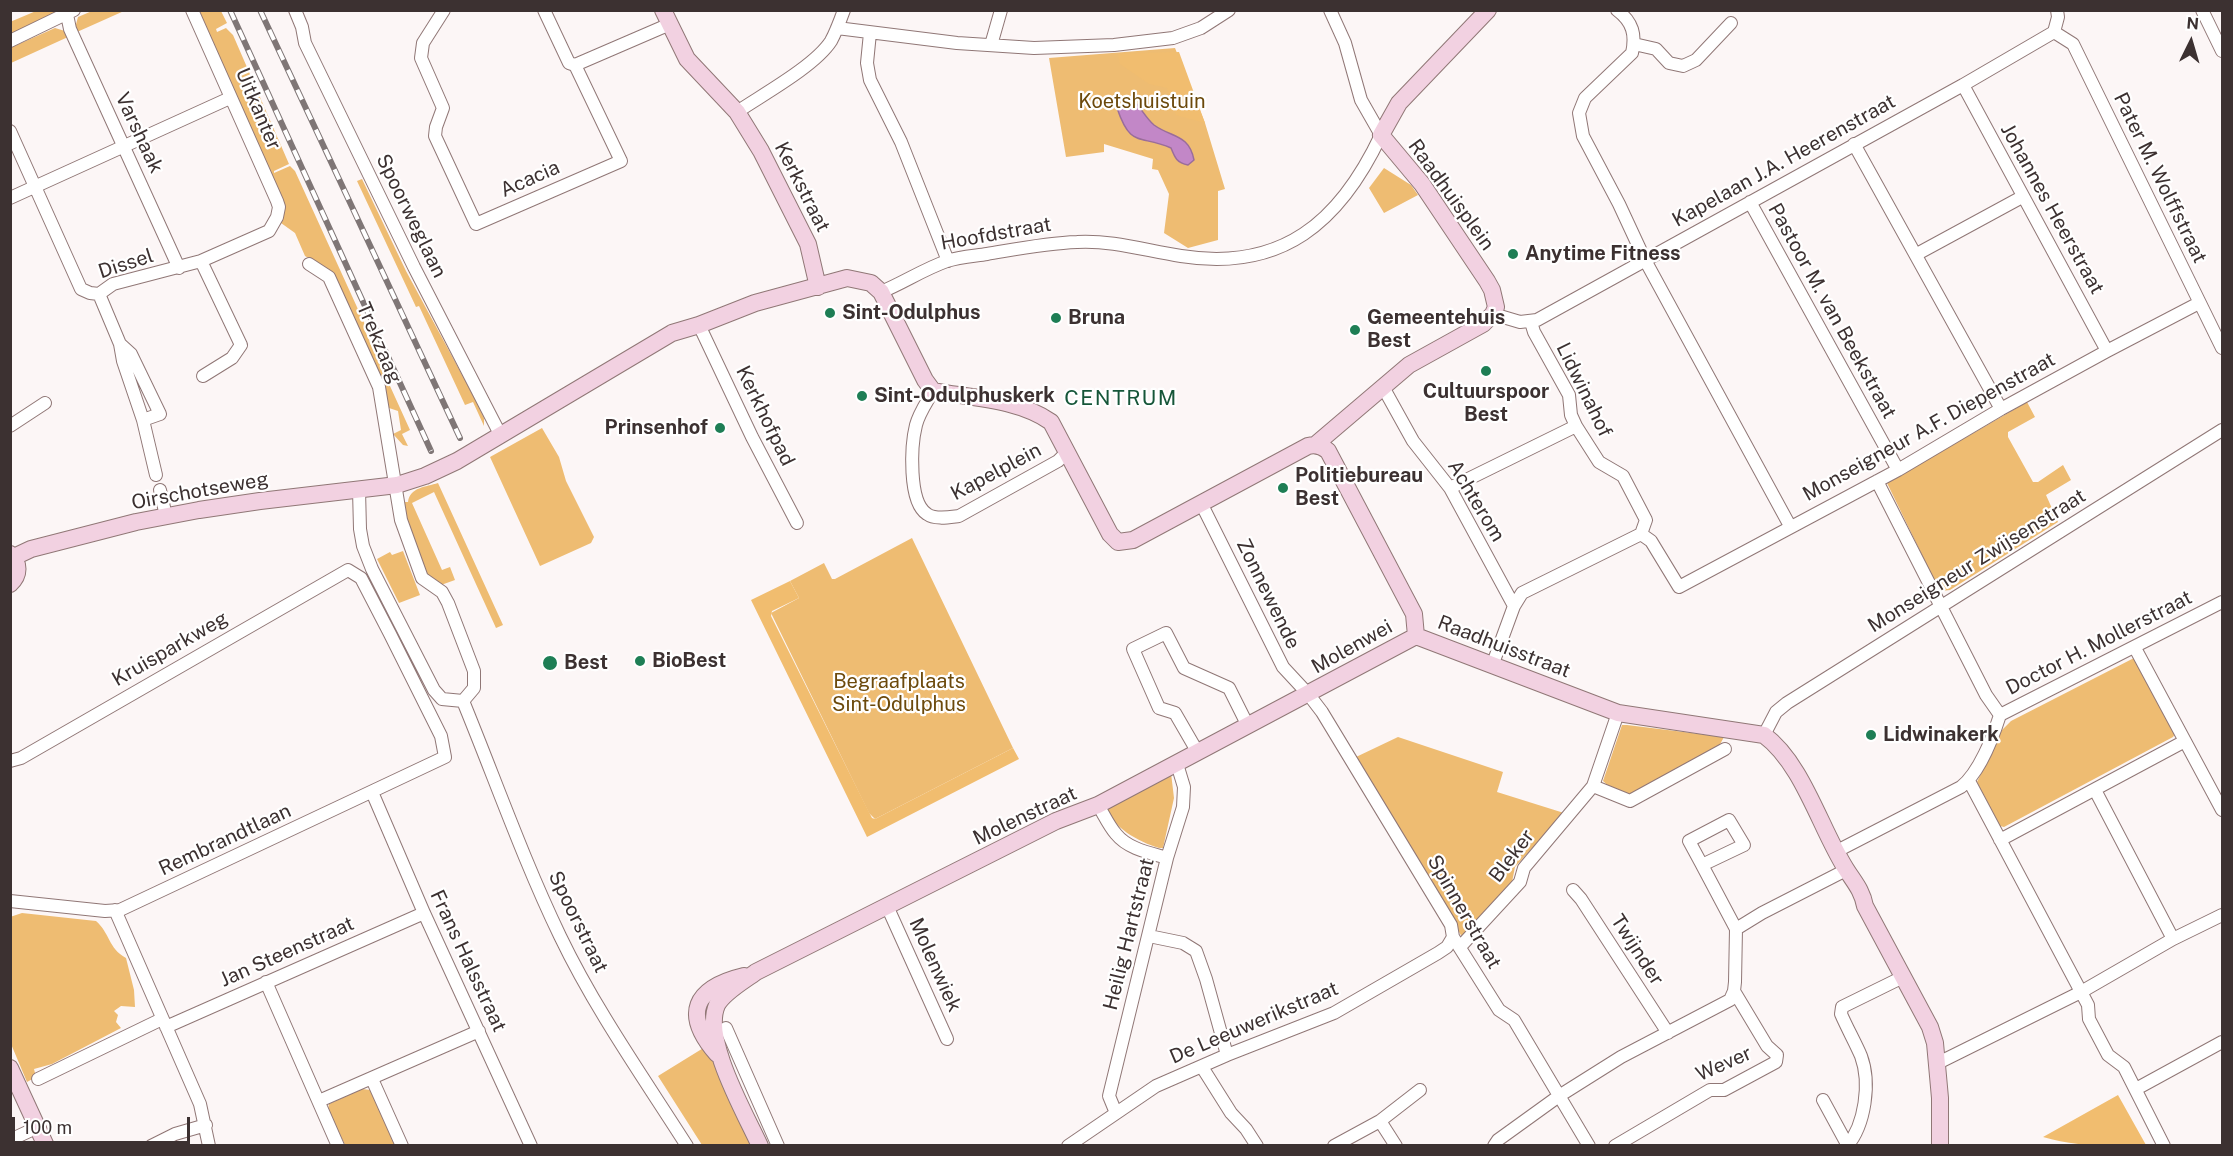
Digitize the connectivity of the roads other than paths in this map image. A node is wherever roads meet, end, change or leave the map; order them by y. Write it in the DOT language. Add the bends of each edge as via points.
graph roads {
  1 [pos="192,10"];
  2 [pos="444,10"];
  3 [pos="544,10"];
  4 [pos="844,10"];
  5 [pos="1001,10"];
  6 [pos="1229,10"];
  7 [pos="1330,10"];
  8 [pos="1488,10"];
  9 [pos="1617,10"];
  10 [pos="2057,10"];
  11 [pos="2202,10"];
  12 [pos="69,12"];
  13 [pos="299,13"];
  14 [pos="667,17"];
  15 [pos="1731,23"];
  16 [pos="837,28"];
  17 [pos="2054,32"];
  18 [pos="870,33"];
  19 [pos="10,41"];
  20 [pos="1634,44"];
  21 [pos="991,45"];
  22 [pos="2223,51"];
  23 [pos="575,65"];
  24 [pos="1963,85"];
  25 [pos="230,98"];
  26 [pos="737,112"];
  27 [pos="10,131"];
  28 [pos="1381,135"];
  29 [pos="1854,144"];
  30 [pos="124,147"];
  31 [pos="35,186"];
  32 [pos="2022,197"];
  33 [pos="10,198"];
  34 [pos="1750,202"];
  35 [pos="274,225"];
  36 [pos="1917,254"];
  37 [pos="1646,260"];
  38 [pos="201,261"];
  39 [pos="948,261"];
  40 [pos="309,264"];
  41 [pos="179,268"];
  42 [pos="818,287"];
  43 [pos="881,292"];
  44 [pos="99,294"];
  45 [pos="2199,303"];
  46 [pos="1493,314"];
  47 [pos="1531,322"];
  48 [pos="699,325"];
  49 [pos="120,344"];
  50 [pos="2223,348"];
  51 [pos="2107,351"];
  52 [pos="203,376"];
  53 [pos="1383,387"];
  54 [pos="933,391"];
  55 [pos="45,403"];
  56 [pos="2001,409"];
  57 [pos="143,420"];
  58 [pos="10,426"];
  59 [pos="1576,426"];
  60 [pos="2223,430"];
  61 [pos="501,436"];
  62 [pos="1315,445"];
  63 [pos="1068,451"];
  64 [pos="1898,470"];
  65 [pos="156,475"];
  66 [pos="1877,481"];
  67 [pos="397,485"];
  68 [pos="1450,488"];
  69 [pos="160,490"];
  70 [pos="359,490"];
  71 [pos="1202,505"];
  72 [pos="166,516"];
  73 [pos="797,523"];
  74 [pos="1790,526"];
  75 [pos="1641,534"];
  76 [pos="12,556"];
  77 [pos="10,584"];
  78 [pos="2223,602"];
  79 [pos="1514,606"];
  80 [pos="1943,606"];
  81 [pos="1416,636"];
  82 [pos="2135,648"];
  83 [pos="1492,666"];
  84 [pos="1309,694"];
  85 [pos="463,701"];
  86 [pos="1618,713"];
  87 [pos="2000,715"];
  88 [pos="1247,724"];
  89 [pos="1764,735"];
  90 [pos="2185,741"];
  91 [pos="1725,749"];
  92 [pos="1197,751"];
  93 [pos="445,757"];
  94 [pos="10,761"];
  95 [pos="1178,764"];
  96 [pos="1969,781"];
  97 [pos="1593,786"];
  98 [pos="2095,790"];
  99 [pos="372,792"];
  100 [pos="1098,805"];
  101 [pos="2223,810"];
  102 [pos="2000,840"];
  103 [pos="1837,851"];
  104 [pos="1167,858"];
  105 [pos="1702,865"];
  106 [pos="1846,870"];
  107 [pos="1572,890"];
  108 [pos="10,901"];
  109 [pos="887,906"];
  110 [pos="115,910"];
  111 [pos="424,912"];
  112 [pos="2223,915"];
  113 [pos="1736,929"];
  114 [pos="1149,936"];
  115 [pos="2173,939"];
  116 [pos="1457,942"];
  117 [pos="1903,977"];
  118 [pos="266,982"];
  119 [pos="1734,991"];
  120 [pos="2081,992"];
  121 [pos="164,1023"];
  122 [pos="726,1028"];
  123 [pos="479,1031"];
  124 [pos="1668,1033"];
  125 [pos="947,1039"];
  126 [pos="2223,1042"];
  127 [pos="1227,1054"];
  128 [pos="1938,1063"];
  129 [pos="1202,1067"];
  130 [pos="10,1068"];
  131 [pos="372,1078"];
  132 [pos="38,1079"];
  133 [pos="1938,1085"];
  134 [pos="2136,1089"];
  135 [pos="1420,1090"];
  136 [pos="1559,1095"];
  137 [pos="319,1101"];
  138 [pos="1823,1101"];
  139 [pos="1116,1113"];
  140 [pos="1380,1121"];
  141 [pos="206,1125"];
  142 [pos="38,1127"];
  143 [pos="10,1140"];
  144 [pos="1848,1145"];
  145 [pos="46,1146"];
  146 [pos="151,1146"];
  147 [pos="209,1146"];
  148 [pos="338,1146"];
  149 [pos="402,1146"];
  150 [pos="531,1146"];
  151 [pos="687,1146"];
  152 [pos="760,1146"];
  153 [pos="778,1146"];
  154 [pos="1068,1146"];
  155 [pos="1257,1146"];
  156 [pos="1334,1146"];
  157 [pos="1396,1146"];
  158 [pos="1494,1146"];
  159 [pos="1589,1146"];
  160 [pos="1615,1146"];
  161 [pos="1934,1146"];
  162 [pos="1940,1146"];
  163 [pos="2164,1146"];
  1 -- 25 [label="street, Uitkanter"];
  2 -- 23 [label="street, Acacia" via="423,43 421,58 443,108 435,136 476,224 621,161"];
  3 -- 23 [label="street" via="569,63"];
  4 -- 16 [label="street"];
  5 -- 21 [label="street"];
  6 -- 21 [label="street" via="1201,28 1173,38 1046,48"];
  7 -- 28 [label="street" via="1345,43 1361,100"];
  8 -- 28 [label="street" via="1399,103"];
  9 -- 20 [label="street" via="1632,26"];
  10 -- 17 [label="street"];
  11 -- 22 [label="street"];
  12 -- 19 [label="street"];
  12 -- 30 [label="street, Varshaak" via="70,30"];
  13 -- 61 [label="street, Spoorweglaan" via="305,43 315,64"];
  14 -- 23 [label="street"];
  14 -- 26 [label="street, Kerkstraat" via="687,59"];
  15 -- 20 [label="street" via="1696,60 1683,66 1670,63 1656,48"];
  16 -- 18 [label="street"];
  16 -- 26 [label="street" via="830,42 810,63"];
  17 -- 24 [label="street, Kapelaan J.A. Heerenstraat"];
  17 -- 45 [label="street, Pater M. Wolffstraat" via="2073,44"];
  18 -- 21 [label="street"];
  18 -- 39 [label="street" via="870,80 901,142"];
  20 -- 37 [label="street" via="1632,53 1618,69 1585,98 1579,113 1583,136"];
  24 -- 29 [label="street, Kapelaan J.A. Heerenstraat"];
  24 -- 32 [label="street, Johannes Heerstraat"];
  25 -- 30 [label="street"];
  25 -- 35 [label="street, Uitkanter" via="278,204"];
  26 -- 42 [label="street, Kerkstraat" via="808,244"];
  27 -- 31 [label="street, Dissel"];
  28 -- 39 [label="street, Hoofdstraat" via="1362,170 1324,219 1277,248 1241,259 1205,259 1106,242 1078,242 1029,246"];
  28 -- 46 [label="street, Raadhuisplein" via="1422,184 1487,281 1496,307"];
  29 -- 34 [label="street, Kapelaan J.A. Heerenstraat"];
  29 -- 36 [label="street"];
  30 -- 31 [label="street"];
  30 -- 41 [label="street, Varshaak"];
  31 -- 33 [label="street"];
  31 -- 44 [label="street, Dissel" via="81,289"];
  32 -- 36 [label="street"];
  32 -- 51 [label="street, Johannes Heerstraat"];
  34 -- 37 [label="street, Kapelaan J.A. Heerenstraat"];
  34 -- 64 [label="street, Pastoor M. van Beekstraat"];
  35 -- 38 [label="street, Dissel" via="269,231"];
  36 -- 56 [label="street"];
  37 -- 47 [label="street, Kapelaan J.A. Heerenstraat"];
  37 -- 74 [label="street"];
  38 -- 41 [label="street, Dissel"];
  38 -- 52 [label="street" via="240,345 232,358"];
  39 -- 43 [label="street, Hoofdstraat"];
  40 -- 67 [label="street, Trekzaag" via="329,278 379,387"];
  41 -- 44 [label="street, Dissel" via="113,284"];
  42 -- 43 [label="street" via="847,278 872,284"];
  42 -- 48 [label="street" via="755,303"];
  43 -- 54 [label="street"];
  44 -- 49 [label="street"];
  45 -- 50 [label="street, Pater M. Wolffstraat"];
  45 -- 51 [label="street, Monseigneur A.F. Diepenstraat"];
  46 -- 47 [label="street"];
  46 -- 53 [label="street" via="1483,324 1409,365"];
  47 -- 59 [label="street, Lidwinahof" via="1569,395"];
  48 -- 61 [label="street" via="672,333 640,350"];
  48 -- 73 [label="street, Kerkhofpad"];
  49 -- 57 [label="street"];
  49 -- 57 [label="street" via="130,354 160,414"];
  51 -- 56 [label="street, Monseigneur A.F. Diepenstraat"];
  53 -- 62 [label="street"];
  53 -- 68 [label="street, Achterom" via="1413,441"];
  54 -- 63 [label="street" via="1022,407 1040,414 1051,422"];
  54 -- 63 [label="street, Kapelplein" via="916,423 914,436 916,503 928,515 959,516 1058,461"];
  55 -- 58 [label="street"];
  56 -- 64 [label="street, Monseigneur A.F. Diepenstraat"];
  57 -- 65 [label="street"];
  59 -- 68 [label="street"];
  59 -- 75 [label="street, Lidwinahof" via="1599,462 1623,476 1646,520"];
  60 -- 80 [label="street, Monseigneur Zwijsenstraat"];
  61 -- 67 [label="street, Oirschotseweg" via="441,469"];
  62 -- 71 [label="street"];
  62 -- 81 [label="street, Raadhuisstraat" via="1328,451 1349,489 1414,614"];
  63 -- 71 [label="street" via="1110,534 1118,542 1133,540"];
  64 -- 66 [label="street, Monseigneur A.F. Diepenstraat"];
  66 -- 74 [label="street, Monseigneur A.F. Diepenstraat"];
  66 -- 80 [label="street"];
  67 -- 70 [label="street, Oirschotseweg"];
  67 -- 85 [label="street" via="401,520 422,578 446,597 474,671 474,688"];
  68 -- 79 [label="street, Achterom"];
  69 -- 72 [label="street"];
  70 -- 72 [label="street, Oirschotseweg"];
  70 -- 85 [label="street" via="360,529 372,568 434,690 442,699"];
  71 -- 84 [label="street, Zonnewende" via="1283,667"];
  72 -- 76 [label="street, Oirschotseweg"];
  74 -- 75 [label="street, Monseigneur A.F. Diepenstraat" via="1679,587 1651,541"];
  75 -- 79 [label="street" via="1521,593"];
  76 -- 77 [label="street" via="18,569"];
  78 -- 82 [label="street, Doctor H. Mollerstraat"];
  79 -- 83 [label="street"];
  80 -- 87 [label="street" via="1986,695"];
  80 -- 89 [label="street, Monseigneur Zwijsenstraat" via="1786,703 1776,712"];
  81 -- 83 [label="street, Raadhuisstraat"];
  81 -- 84 [label="street, Molenwei"];
  82 -- 87 [label="street, Doctor H. Mollerstraat"];
  82 -- 90 [label="street"];
  83 -- 86 [label="street, Raadhuisstraat"];
  84 -- 88 [label="street, Molenstraat"];
  84 -- 116 [label="street, Spinnerstraat" via="1451,925"];
  85 -- 151 [label="street, Spoorstraat" via="560,936 610,1025"];
  86 -- 89 [label="street, Raadhuisstraat"];
  86 -- 97 [label="street, Bleker"];
  87 -- 96 [label="street, Doctor H. Mollerstraat"];
  88 -- 92 [label="street, Molenstraat"];
  88 -- 92 [label="street" via="1229,688 1184,668 1166,633 1133,649 1159,708 1175,713"];
  89 -- 103 [label="street" via="1778,745 1791,764"];
  90 -- 98 [label="street"];
  90 -- 101 [label="street"];
  91 -- 97 [label="street" via="1630,801"];
  92 -- 95 [label="street, Molenstraat"];
  93 -- 94 [label="street, Kruisparkweg" via="441,736 361,578 348,570"];
  93 -- 99 [label="street, Rembrandtlaan"];
  95 -- 100 [label="street, Molenstraat"];
  95 -- 104 [label="street, Heilig Hartstraat" via="1184,787 1183,807"];
  96 -- 102 [label="street"];
  96 -- 103 [label="street"];
  97 -- 116 [label="street, Bleker" via="1524,868 1520,882"];
  98 -- 102 [label="street"];
  98 -- 115 [label="street"];
  99 -- 110 [label="street, Rembrandtlaan"];
  99 -- 111 [label="street, Frans Halsstraat"];
  100 -- 104 [label="street" via="1123,841"];
  100 -- 109 [label="street, Molenstraat" via="1056,821"];
  102 -- 120 [label="street"];
  103 -- 106 [label="street"];
  104 -- 114 [label="street, Heilig Hartstraat"];
  105 -- 113 [label="street"];
  106 -- 113 [label="street"];
  106 -- 117 [label="street" via="1850,885 1866,906"];
  107 -- 124 [label="street, Twijnder"];
  108 -- 110 [label="street, Rembrandtlaan"];
  109 -- 125 [label="street, Molenwiek"];
  109 -- 152 [label="street, Molenstraat" via="756,972 714,986 702,997 696,1014 698,1026 719,1056"];
  110 -- 121 [label="street"];
  111 -- 118 [label="street, Jan Steenstraat"];
  111 -- 123 [label="street, Frans Halsstraat"];
  112 -- 115 [label="street"];
  113 -- 119 [label="street" via="1740,961"];
  114 -- 127 [label="street" via="1196,951"];
  114 -- 139 [label="street, Heilig Hartstraat" via="1109,1096"];
  115 -- 120 [label="street"];
  116 -- 127 [label="street, De Leeuwerikstraat" via="1335,1013"];
  116 -- 136 [label="street, Spinnerstraat" via="1499,1010 1514,1020"];
  117 -- 128 [label="street" via="1930,1027"];
  117 -- 144 [label="street" via="1842,1007 1841,1014 1862,1058 1865,1077 1863,1118"];
  118 -- 121 [label="street, Jan Steenstraat"];
  118 -- 137 [label="street"];
  119 -- 124 [label="street" via="1730,1000"];
  119 -- 160 [label="street, Wever" via="1767,1046 1777,1055 1776,1062 1724,1090 1710,1090"];
  120 -- 128 [label="street"];
  120 -- 134 [label="street" via="2088,1005 2089,1019 2108,1055 2124,1067"];
  121 -- 132 [label="street, Jan Steenstraat"];
  121 -- 141 [label="street"];
  122 -- 153 [label="street"];
  123 -- 131 [label="street"];
  123 -- 150 [label="street, Frans Halsstraat"];
  124 -- 136 [label="street"];
  126 -- 134 [label="street"];
  127 -- 129 [label="street, De Leeuwerikstraat"];
  128 -- 133 [label="street"];
  129 -- 139 [label="street, De Leeuwerikstraat" via="1156,1086"];
  129 -- 155 [label="street"];
  130 -- 142 [label="street"];
  131 -- 137 [label="street"];
  131 -- 149 [label="street"];
  133 -- 161 [label="street"];
  133 -- 162 [label="street"];
  134 -- 163 [label="street"];
  135 -- 140 [label="street"];
  136 -- 158 [label="street"];
  136 -- 159 [label="street, Spinnerstraat"];
  137 -- 148 [label="street"];
  138 -- 144 [label="street"];
  139 -- 154 [label="street, De Leeuwerikstraat"];
  140 -- 156 [label="street"];
  140 -- 157 [label="street"];
  141 -- 146 [label="street"];
  141 -- 147 [label="street"];
  142 -- 143 [label="street"];
  142 -- 145 [label="street"];
}
